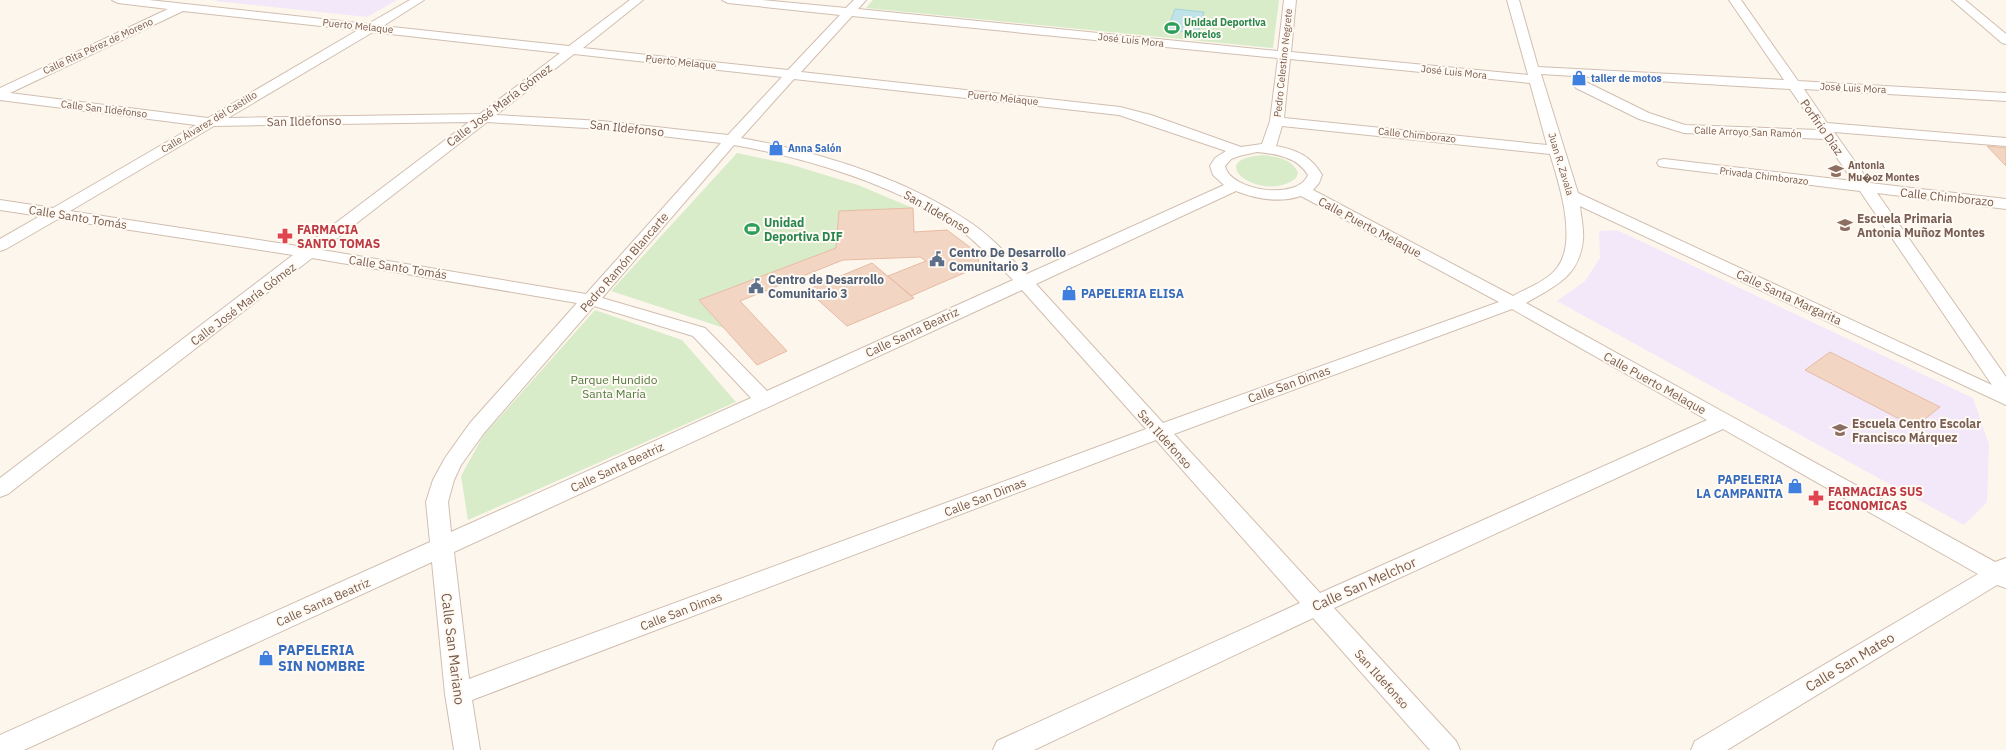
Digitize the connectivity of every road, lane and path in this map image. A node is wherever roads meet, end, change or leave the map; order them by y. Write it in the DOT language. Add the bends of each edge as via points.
graph roads {
  1 [pos="118,0"];
  2 [pos="195,0"];
  3 [pos="418,0"];
  4 [pos="638,0"];
  5 [pos="728,0"];
  6 [pos="1290,0"];
  7 [pos="1513,0"];
  8 [pos="1735,0"];
  9 [pos="1958,0"];
  10 [pos="854,6"];
  11 [pos="181,7"];
  12 [pos="371,28"];
  13 [pos="2006,40"];
  14 [pos="572,50"];
  15 [pos="1284,55"];
  16 [pos="793,74"];
  17 [pos="1533,75"];
  18 [pos="1581,85"];
  19 [pos="1793,85"];
  20 [pos="0,93"];
  21 [pos="0,96"];
  22 [pos="2006,97"];
  23 [pos="482,118"];
  24 [pos="1277,121"];
  25 [pos="208,122"];
  26 [pos="1825,131"];
  27 [pos="731,140"];
  28 [pos="2006,142"];
  29 [pos="1268,148"];
  30 [pos="1237,150"];
  31 [pos="1556,150"];
  32 [pos="1664,163"];
  33 [pos="1235,186"];
  34 [pos="1864,188"];
  35 [pos="1301,190"];
  36 [pos="1571,196"];
  37 [pos="2006,204"];
  38 [pos="0,205"];
  39 [pos="56,214"];
  40 [pos="0,246"];
  41 [pos="310,253"];
  42 [pos="1024,281"];
  43 [pos="591,300"];
  44 [pos="1513,303"];
  45 [pos="2006,391"];
  46 [pos="2006,398"];
  47 [pos="765,400"];
  48 [pos="1723,422"];
  49 [pos="1158,432"];
  50 [pos="0,489"];
  51 [pos="441,548"];
  52 [pos="2003,573"];
  53 [pos="1316,606"];
  54 [pos="458,694"];
  55 [pos="0,748"];
  56 [pos="467,750"];
  57 [pos="1006,750"];
  58 [pos="1446,750"];
  59 [pos="1704,750"];
  1 -- 11 [label="street, Puerto Melaque"];
  2 -- 11 [label="street, Calle Rita Pérez de Moreno"];
  3 -- 12 [label="street, Calle Álvarez del Castillo"];
  4 -- 14 [label="street, Calle José María Gómez"];
  5 -- 10 [label="street, José Luis Mora"];
  6 -- 15 [label="street, Pedro Celestino Negrete"];
  7 -- 17 [label="street, Juan R. Zavala"];
  8 -- 19 [label="street, Porfirio Díaz"];
  9 -- 13 [label="street"];
  10 -- 15 [label="street, José Luis Mora"];
  10 -- 16 [label="street, Pedro Ramón Blancarte"];
  11 -- 12 [label="street, Puerto Melaque"];
  11 -- 20 [label="street, Calle Rita Pérez de Moreno"];
  12 -- 14 [label="street, Puerto Melaque"];
  12 -- 25 [label="street, Calle Álvarez del Castillo"];
  14 -- 16 [label="street, Puerto Melaque"];
  14 -- 23 [label="street, Calle José María Gómez"];
  15 -- 17 [label="street, José Luis Mora"];
  15 -- 24 [label="street, Pedro Celestino Negrete"];
  16 -- 27 [label="street, Pedro Ramón Blancarte"];
  16 -- 30 [label="street, Puerto Melaque" via="1120,111"];
  17 -- 19 [label="street, José Luis Mora"];
  17 -- 31 [label="street, Juan R. Zavala"];
  18 -- 26 [label="street, Calle Arroyo San Ramón" via="1633,111 1684,129"];
  19 -- 22 [label="street, José Luis Mora"];
  19 -- 26 [label="street, Porfirio Díaz"];
  21 -- 25 [label="street, Calle San Ildefonso"];
  23 -- 25 [label="street, San Ildefonso"];
  23 -- 27 [label="street, San Ildefonso" via="602,125"];
  23 -- 41 [label="street, Calle José María Gómez"];
  24 -- 29 [label="street, Pedro Celestino Negrete"];
  24 -- 31 [label="street, Calle Chimborazo"];
  25 -- 39 [label="street, Calle Álvarez del Castillo"];
  26 -- 28 [label="street, Calle Arroyo San Ramón"];
  26 -- 34 [label="street, Porfirio Díaz"];
  27 -- 42 [label="street, San Ildefonso" via="775,148 833,164 911,195 978,236"];
  27 -- 43 [label="street, Pedro Ramón Blancarte"];
  29 -- 30 [label="street"];
  29 -- 35 [label="street" via="1286,152 1311,166 1315,175 1311,184"];
  30 -- 33 [label="street" via="1226,155 1220,162 1219,170 1224,178"];
  31 -- 36 [label="street, Juan R. Zavala"];
  32 -- 34 [label="street, Privada Chimborazo"];
  33 -- 35 [label="street" via="1269,195"];
  33 -- 42 [label="street, Calle Santa Beatriz"];
  34 -- 37 [label="street, Calle Chimborazo"];
  34 -- 45 [label="street, Porfirio Díaz"];
  35 -- 44 [label="street, Calle Puerto Melaque"];
  36 -- 44 [label="street, Juan R. Zavala" via="1575,239 1565,270 1554,280"];
  36 -- 46 [label="street, Calle Santa Margarita"];
  38 -- 39 [label="street, Calle Santo Tomás"];
  39 -- 40 [label="street, Calle Álvarez del Castillo"];
  39 -- 41 [label="street, Calle Santo Tomás"];
  41 -- 43 [label="street, Calle Santo Tomás"];
  41 -- 50 [label="street, Calle José María Gómez"];
  42 -- 47 [label="street, Calle Santa Beatriz"];
  42 -- 49 [label="street, San Ildefonso"];
  43 -- 47 [label="street, Calle Santo Tomás" via="699,332"];
  43 -- 51 [label="street, Pedro Ramón Blancarte" via="477,428 449,464 437,502"];
  44 -- 48 [label="street, Calle Puerto Melaque"];
  44 -- 49 [label="street, Calle San Dimas"];
  47 -- 51 [label="street, Calle Santa Beatriz"];
  48 -- 52 [label="street, Calle Puerto Melaque"];
  48 -- 53 [label="street, Calle San Melchor"];
  49 -- 53 [label="street, San Ildefonso"];
  49 -- 54 [label="street, Calle San Dimas"];
  51 -- 54 [label="street, Calle San Mariano"];
  51 -- 55 [label="street, Calle Santa Beatriz"];
  52 -- 59 [label="street, Calle San Mateo"];
  53 -- 57 [label="street, Calle San Melchor"];
  53 -- 58 [label="street, San Ildefonso"];
  54 -- 56 [label="street, Calle San Mariano"];
}
